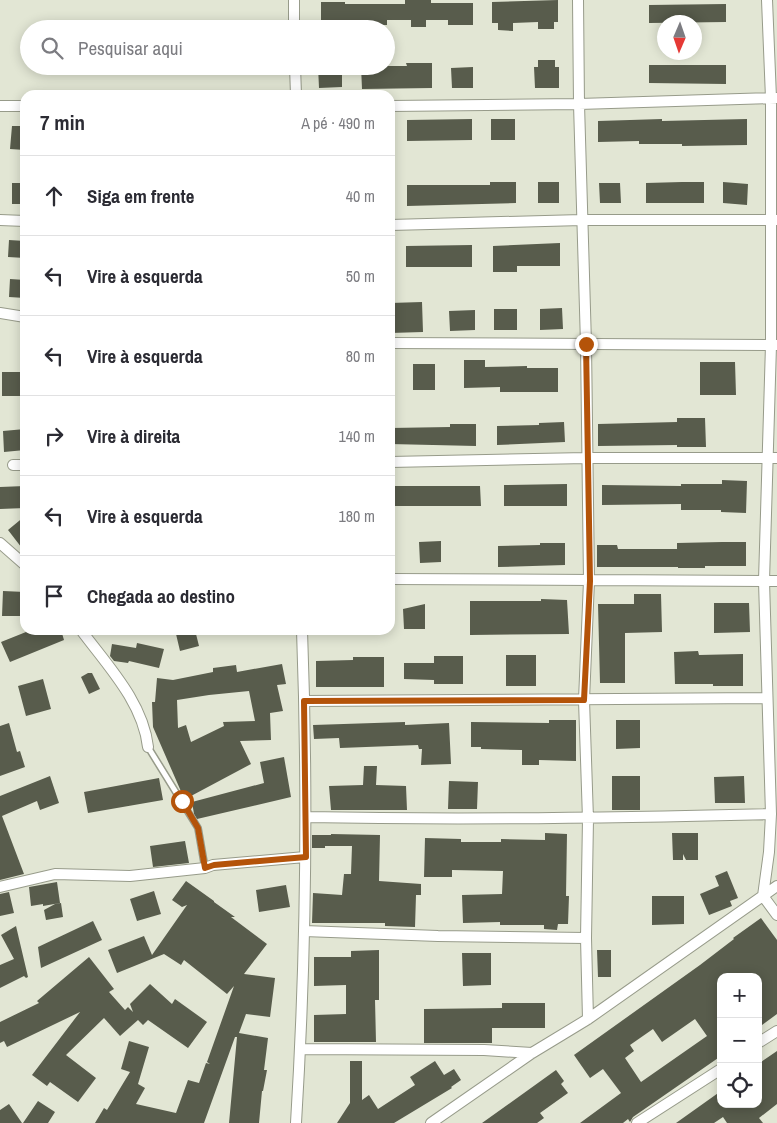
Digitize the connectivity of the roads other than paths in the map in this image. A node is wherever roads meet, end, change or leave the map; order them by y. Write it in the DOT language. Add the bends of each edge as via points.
graph roads {
  1 [pos="294,0"];
  2 [pos="578,0"];
  3 [pos="767,0"];
  4 [pos="294,20"];
  5 [pos="295,75"];
  6 [pos="296,90"];
  7 [pos="774,98"];
  8 [pos="579,104"];
  9 [pos="0,106"];
  10 [pos="20,106"];
  11 [pos="395,106"];
  12 [pos="0,220"];
  13 [pos="582,220"];
  14 [pos="774,220"];
  15 [pos="20,221"];
  16 [pos="395,225"];
  17 [pos="0,313"];
  18 [pos="20,316"];
  19 [pos="395,343"];
  20 [pos="586,344"];
  21 [pos="774,345"];
  22 [pos="587,458"];
  23 [pos="772,458"];
  24 [pos="395,462"];
  25 [pos="13,465"];
  26 [pos="20,465"];
  27 [pos="0,542"];
  28 [pos="20,560"];
  29 [pos="395,579"];
  30 [pos="590,581"];
  31 [pos="764,581"];
  32 [pos="777,581"];
  33 [pos="85,635"];
  34 [pos="302,635"];
  35 [pos="766,698"];
  36 [pos="584,700"];
  37 [pos="304,701"];
  38 [pos="148,747"];
  39 [pos="770,814"];
  40 [pos="306,817"];
  41 [pos="588,819"];
  42 [pos="306,857"];
  43 [pos="205,868"];
  44 [pos="777,886"];
  45 [pos="0,887"];
  46 [pos="764,896"];
  47 [pos="777,915"];
  48 [pos="304,931"];
  49 [pos="586,938"];
  50 [pos="588,1019"];
  51 [pos="777,1031"];
  52 [pos="762,1040"];
  53 [pos="300,1049"];
  54 [pos="532,1053"];
  55 [pos="717,1071"];
  56 [pos="296,1123"];
  57 [pos="431,1123"];
  58 [pos="637,1123"];
  1 -- 4 [label="street"];
  2 -- 8 [label="street"];
  3 -- 7 [label="street"];
  5 -- 6 [label="street"];
  7 -- 8 [label="street"];
  7 -- 14 [label="street"];
  8 -- 11 [label="street"];
  8 -- 13 [label="street"];
  9 -- 10 [label="street"];
  12 -- 15 [label="street"];
  13 -- 14 [label="street"];
  13 -- 16 [label="street"];
  13 -- 20 [label="street"];
  14 -- 21 [label="street"];
  17 -- 18 [label="street"];
  19 -- 20 [label="street"];
  20 -- 21 [label="street"];
  20 -- 22 [label="street"];
  21 -- 23 [label="street"];
  22 -- 23 [label="street"];
  22 -- 24 [label="street"];
  22 -- 30 [label="street"];
  23 -- 31 [label="street"];
  25 -- 26 [label="street"];
  27 -- 28 [label="street"];
  29 -- 30 [label="street"];
  30 -- 31 [label="street"];
  30 -- 36 [label="street"];
  31 -- 32 [label="street"];
  31 -- 35 [label="street"];
  33 -- 38 [label="street" via="140,713"];
  34 -- 37 [label="street"];
  35 -- 36 [label="street"];
  35 -- 39 [label="street"];
  36 -- 37 [label="street"];
  36 -- 41 [label="street"];
  37 -- 40 [label="street"];
  38 -- 43 [label="lane" via="198,828"];
  39 -- 41 [label="street"];
  39 -- 46 [label="street"];
  40 -- 41 [label="street"];
  40 -- 42 [label="street"];
  41 -- 49 [label="street"];
  42 -- 43 [label="street"];
  42 -- 48 [label="street"];
  43 -- 45 [label="street" via="130,876 55,874"];
  44 -- 46 [label="street"];
  46 -- 47 [label="street"];
  46 -- 50 [label="street"];
  48 -- 49 [label="street"];
  48 -- 53 [label="street"];
  49 -- 50 [label="street"];
  50 -- 54 [label="street"];
  51 -- 52 [label="street"];
  53 -- 54 [label="street"];
  53 -- 56 [label="street"];
  54 -- 57 [label="street"];
  55 -- 58 [label="street"];
}
